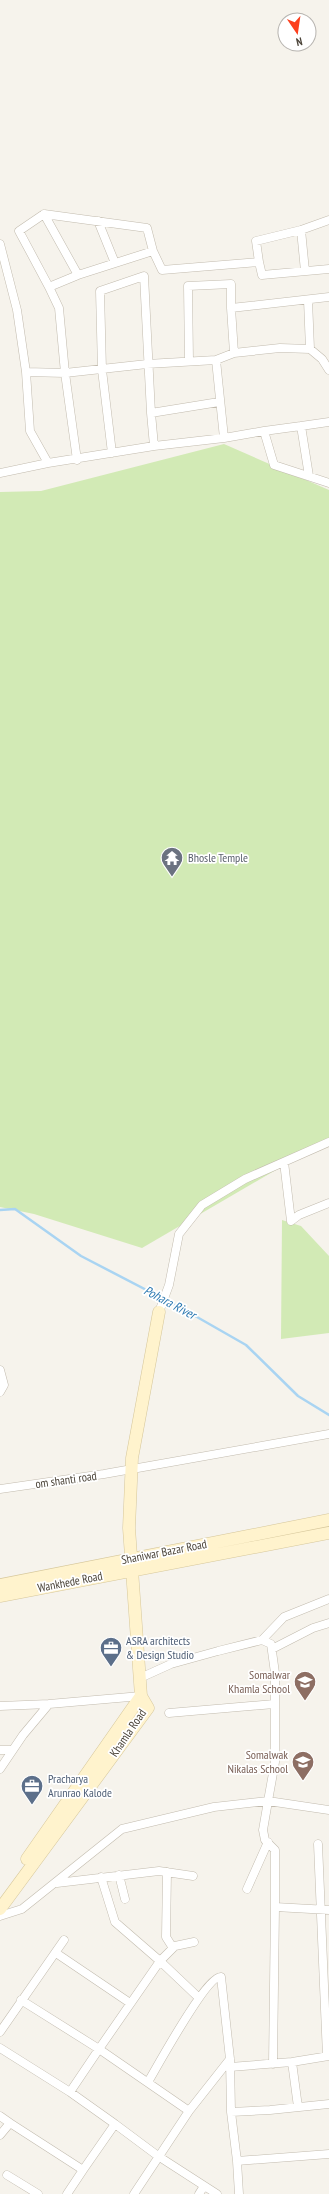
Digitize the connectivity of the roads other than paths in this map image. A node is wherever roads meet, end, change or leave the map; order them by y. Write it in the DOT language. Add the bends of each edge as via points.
graph roads {
  1 [pos="44,214"];
  2 [pos="329,220"];
  3 [pos="98,221"];
  4 [pos="301,230"];
  5 [pos="0,244"];
  6 [pos="152,251"];
  7 [pos="259,262"];
  8 [pos="115,263"];
  9 [pos="329,269"];
  10 [pos="306,271"];
  11 [pos="78,275"];
  12 [pos="49,287"];
  13 [pos="329,297"];
  14 [pos="308,300"];
  15 [pos="231,308"];
  16 [pos="310,349"];
  17 [pos="234,353"];
  18 [pos="216,360"];
  19 [pos="189,361"];
  20 [pos="147,364"];
  21 [pos="102,370"];
  22 [pos="329,370"];
  23 [pos="26,372"];
  24 [pos="65,374"];
  25 [pos="219,402"];
  26 [pos="150,413"];
  27 [pos="329,422"];
  28 [pos="301,426"];
  29 [pos="264,431"];
  30 [pos="224,438"];
  31 [pos="154,446"];
  32 [pos="112,453"];
  33 [pos="77,460"];
  34 [pos="48,463"];
  35 [pos="0,473"];
  36 [pos="309,476"];
  37 [pos="329,482"];
  38 [pos="329,1142"];
  39 [pos="284,1162"];
  40 [pos="329,1203"];
  41 [pos="159,1312"];
  42 [pos="0,1370"];
  43 [pos="0,1392"];
  44 [pos="329,1434"];
  45 [pos="131,1469"];
  46 [pos="0,1489"];
  47 [pos="329,1520"];
  48 [pos="329,1533"];
  49 [pos="133,1564"];
  50 [pos="0,1585"];
  51 [pos="0,1596"];
  52 [pos="329,1599"];
  53 [pos="329,1624"];
  54 [pos="262,1640"];
  55 [pos="272,1649"];
  56 [pos="140,1678"];
  57 [pos="141,1696"];
  58 [pos="49,1704"];
  59 [pos="274,1704"];
  60 [pos="0,1706"];
  61 [pos="169,1714"];
  62 [pos="0,1750"];
  63 [pos="12,1750"];
  64 [pos="0,1769"];
  65 [pos="268,1801"];
  66 [pos="329,1810"];
  67 [pos="268,1842"];
  68 [pos="318,1844"];
  69 [pos="167,1872"];
  70 [pos="119,1875"];
  71 [pos="193,1876"];
  72 [pos="102,1877"];
  73 [pos="56,1883"];
  74 [pos="247,1889"];
  75 [pos="0,1898"];
  76 [pos="125,1899"];
  77 [pos="275,1907"];
  78 [pos="0,1909"];
  79 [pos="325,1910"];
  80 [pos="0,1916"];
  81 [pos="64,1940"];
  82 [pos="194,1942"];
  83 [pos="173,1948"];
  84 [pos="56,1953"];
  85 [pos="160,1961"];
  86 [pos="198,1997"];
  87 [pos="21,2000"];
  88 [pos="130,2004"];
  89 [pos="0,2032"];
  90 [pos="0,2048"];
  91 [pos="99,2049"];
  92 [pos="328,2056"];
  93 [pos="292,2062"];
  94 [pos="230,2063"];
  95 [pos="273,2064"];
  96 [pos="148,2082"];
  97 [pos="70,2092"];
  98 [pos="329,2104"];
  99 [pos="298,2108"];
  100 [pos="189,2111"];
  101 [pos="231,2112"];
  102 [pos="0,2116"];
  103 [pos="10,2123"];
  104 [pos="115,2124"];
  105 [pos="0,2135"];
  106 [pos="329,2154"];
  107 [pos="158,2156"];
  108 [pos="237,2161"];
  109 [pos="83,2170"];
  110 [pos="7,2175"];
  111 [pos="204,2186"];
  112 [pos="38,2194"];
  113 [pos="68,2194"];
  114 [pos="134,2194"];
  115 [pos="199,2194"];
  116 [pos="217,2194"];
  117 [pos="239,2194"];
  1 -- 3 [label="street"];
  1 -- 11 [label="street"];
  1 -- 12 [label="street" via="19,231"];
  2 -- 4 [label="street"];
  3 -- 6 [label="street" via="147,228"];
  3 -- 8 [label="street"];
  4 -- 7 [label="street" via="256,241"];
  4 -- 10 [label="street"];
  5 -- 23 [label="street" via="17,310"];
  6 -- 7 [label="street" via="162,270"];
  6 -- 8 [label="street"];
  7 -- 10 [label="street" via="262,275"];
  8 -- 11 [label="street"];
  9 -- 10 [label="street"];
  11 -- 12 [label="street"];
  12 -- 24 [label="street" via="59,308"];
  13 -- 14 [label="street"];
  14 -- 15 [label="street"];
  14 -- 16 [label="street"];
  15 -- 17 [label="street"];
  15 -- 19 [label="street" via="231,284 188,286"];
  16 -- 17 [label="street" via="280,348"];
  16 -- 22 [label="street" via="322,359"];
  17 -- 18 [label="street"];
  18 -- 19 [label="street"];
  18 -- 25 [label="street"];
  19 -- 20 [label="street"];
  20 -- 21 [label="street"];
  20 -- 21 [label="street" via="144,276 100,291"];
  20 -- 26 [label="street"];
  21 -- 24 [label="street"];
  21 -- 32 [label="street"];
  23 -- 24 [label="street"];
  23 -- 34 [label="street" via="30,431"];
  24 -- 33 [label="street"];
  25 -- 26 [label="street"];
  25 -- 30 [label="street"];
  26 -- 31 [label="street"];
  27 -- 28 [label="street"];
  28 -- 29 [label="street"];
  28 -- 36 [label="street"];
  29 -- 30 [label="street"];
  29 -- 36 [label="street" via="274,465"];
  30 -- 31 [label="street"];
  31 -- 32 [label="street"];
  32 -- 33 [label="street"];
  33 -- 34 [label="street"];
  34 -- 35 [label="street"];
  36 -- 37 [label="street"];
  38 -- 39 [label="street"];
  39 -- 40 [label="street" via="291,1221"];
  39 -- 41 [label="street" via="245,1179 202,1205 178,1234 169,1285"];
  41 -- 45 [label="street"];
  42 -- 43 [label="street" via="4,1385"];
  44 -- 45 [label="street, om shanti road"];
  45 -- 46 [label="street, om shanti road"];
  45 -- 49 [label="street" via="129,1528"];
  47 -- 49 [label="street, Shaniwar Bazar Road"];
  48 -- 49 [label="street, Wankhede Road"];
  49 -- 50 [label="street, Shaniwar Bazar Road"];
  49 -- 51 [label="street, Wankhede Road"];
  49 -- 56 [label="street"];
  52 -- 54 [label="street" via="284,1617"];
  53 -- 55 [label="street" via="313,1628"];
  54 -- 55 [label="street" via="271,1644"];
  54 -- 56 [label="street" via="171,1664"];
  55 -- 59 [label="street" via="275,1673"];
  56 -- 57 [label="street"];
  57 -- 58 [label="street"];
  57 -- 75 [label="street, Khamla Road"];
  57 -- 78 [label="street, Khamla Road" via="148,1708"];
  58 -- 60 [label="street"];
  58 -- 63 [label="street"];
  59 -- 61 [label="street"];
  59 -- 65 [label="street" via="274,1762"];
  62 -- 63 [label="street"];
  63 -- 64 [label="street"];
  65 -- 66 [label="street"];
  65 -- 67 [label="street" via="263,1830"];
  65 -- 73 [label="street" via="214,1807 122,1829"];
  67 -- 74 [label="street"];
  67 -- 77 [label="street" via="275,1850"];
  68 -- 79 [label="street"];
  69 -- 70 [label="street"];
  69 -- 71 [label="street"];
  69 -- 83 [label="street" via="166,1937"];
  70 -- 72 [label="street"];
  70 -- 76 [label="street"];
  72 -- 73 [label="street"];
  72 -- 85 [label="street" via="115,1922"];
  73 -- 80 [label="street" via="22,1909"];
  77 -- 79 [label="street"];
  77 -- 95 [label="street"];
  79 -- 92 [label="street"];
  81 -- 84 [label="street"];
  82 -- 83 [label="street" via="184,1942"];
  83 -- 85 [label="street"];
  84 -- 87 [label="street"];
  84 -- 88 [label="street"];
  85 -- 86 [label="street"];
  85 -- 88 [label="street"];
  86 -- 94 [label="street" via="216,1978 219,1976 223,1979"];
  86 -- 96 [label="street"];
  87 -- 89 [label="street"];
  87 -- 91 [label="street"];
  88 -- 91 [label="street"];
  90 -- 97 [label="street"];
  91 -- 96 [label="street"];
  91 -- 97 [label="street"];
  92 -- 93 [label="street"];
  93 -- 95 [label="street"];
  93 -- 99 [label="street"];
  94 -- 95 [label="street"];
  94 -- 100 [label="street"];
  94 -- 101 [label="street"];
  96 -- 100 [label="street"];
  97 -- 104 [label="street"];
  98 -- 99 [label="street"];
  99 -- 101 [label="street"];
  100 -- 107 [label="street"];
  101 -- 108 [label="street"];
  102 -- 103 [label="street"];
  103 -- 105 [label="street"];
  103 -- 109 [label="street"];
  104 -- 107 [label="street"];
  104 -- 109 [label="street"];
  106 -- 108 [label="street"];
  107 -- 111 [label="street"];
  107 -- 114 [label="street"];
  108 -- 117 [label="street"];
  109 -- 113 [label="street"];
  110 -- 112 [label="street"];
  111 -- 115 [label="street"];
  111 -- 116 [label="street"];
}
